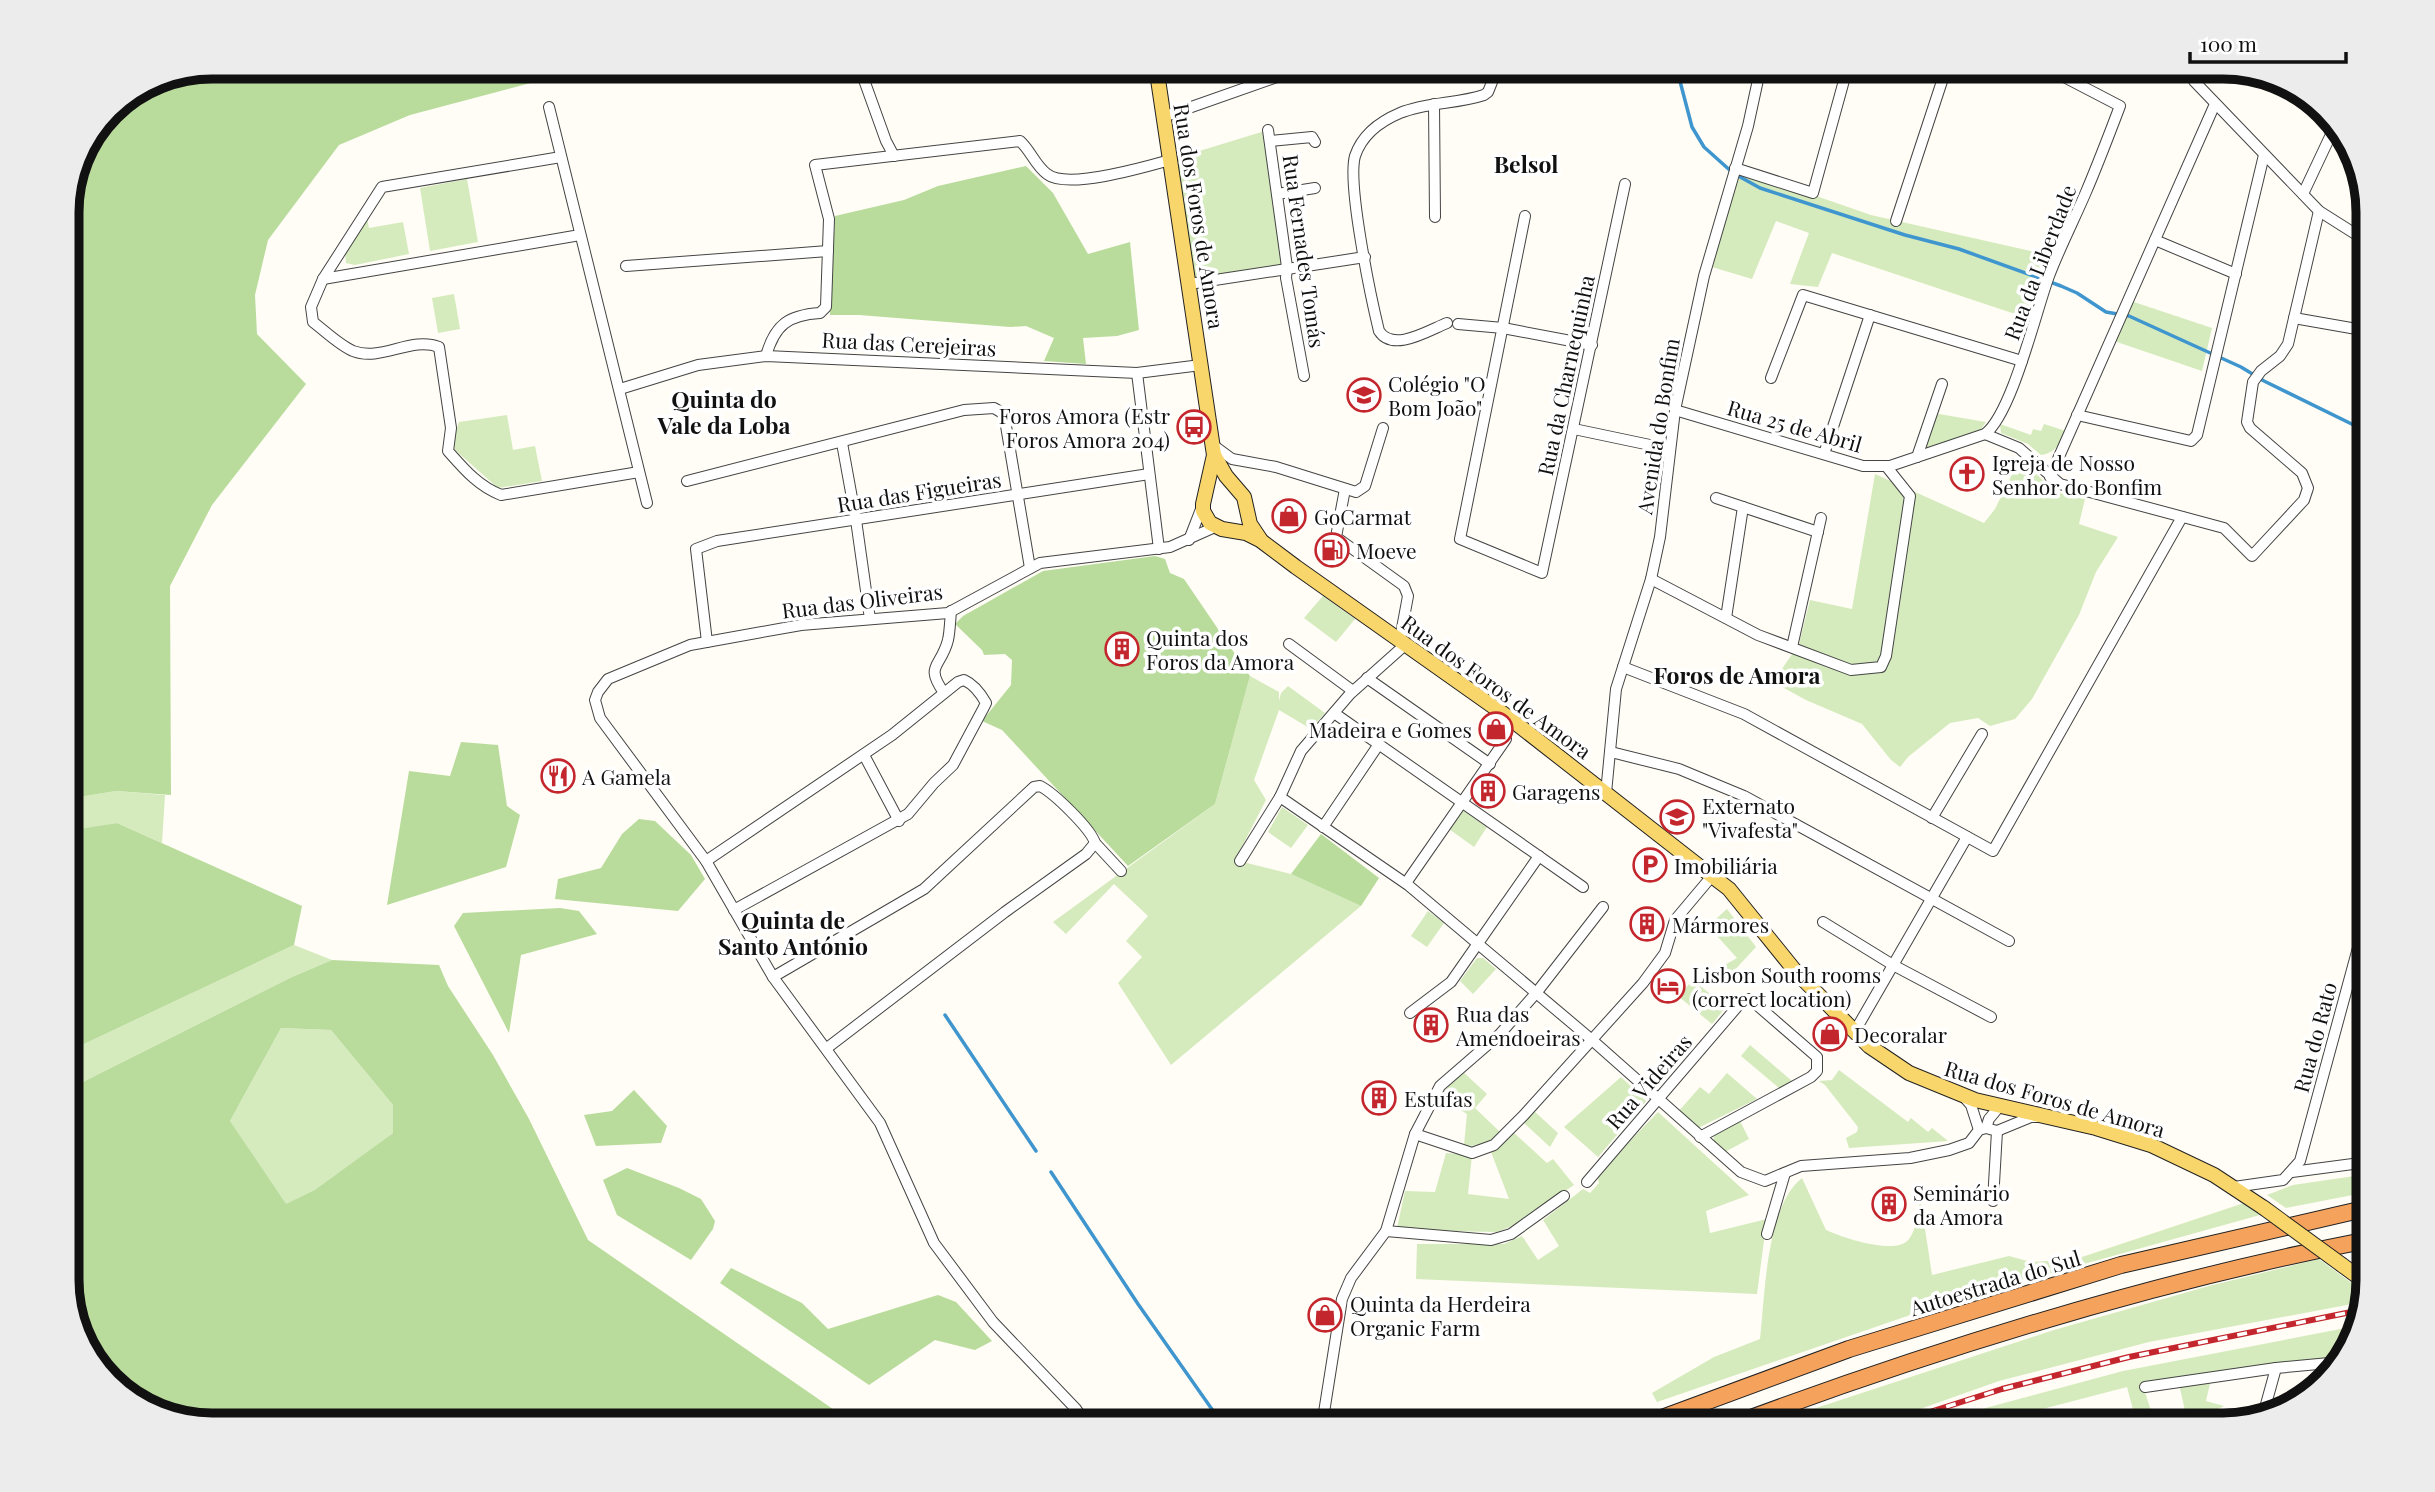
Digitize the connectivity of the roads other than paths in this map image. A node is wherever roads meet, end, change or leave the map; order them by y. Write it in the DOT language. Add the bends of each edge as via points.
graph roads {
  1 [pos="864,79"];
  2 [pos="1158,79"];
  3 [pos="1271,79"];
  4 [pos="1489,79"];
  5 [pos="1758,79"];
  6 [pos="1844,79"];
  7 [pos="1943,79"];
  8 [pos="2068,79"];
  9 [pos="2194,79"];
  10 [pos="1434,104"];
  11 [pos="2215,104"];
  12 [pos="549,107"];
  13 [pos="1163,117"];
  14 [pos="2331,134"];
  15 [pos="1315,142"];
  16 [pos="2264,155"];
  17 [pos="894,156"];
  18 [pos="561,157"];
  19 [pos="1170,160"];
  20 [pos="1735,168"];
  21 [pos="1625,184"];
  22 [pos="1315,188"];
  23 [pos="1277,194"];
  24 [pos="2302,194"];
  25 [pos="2319,211"];
  26 [pos="1525,216"];
  27 [pos="1435,217"];
  28 [pos="1896,221"];
  29 [pos="580,234"];
  30 [pos="2356,234"];
  31 [pos="2155,240"];
  32 [pos="828,251"];
  33 [pos="1365,257"];
  34 [pos="626,266"];
  35 [pos="1287,267"];
  36 [pos="2236,274"];
  37 [pos="323,279"];
  38 [pos="1189,284"];
  39 [pos="1870,315"];
  40 [pos="2294,318"];
  41 [pos="1503,328"];
  42 [pos="2356,329"];
  43 [pos="1592,345"];
  44 [pos="766,356"];
  45 [pos="2022,361"];
  46 [pos="1201,365"];
  47 [pos="1137,373"];
  48 [pos="1304,376"];
  49 [pos="1770,378"];
  50 [pos="1942,384"];
  51 [pos="620,390"];
  52 [pos="1675,410"];
  53 [pos="2077,415"];
  54 [pos="1383,428"];
  55 [pos="1574,429"];
  56 [pos="1987,432"];
  57 [pos="842,443"];
  58 [pos="1669,449"];
  59 [pos="1214,450"];
  60 [pos="1824,454"];
  61 [pos="1917,457"];
  62 [pos="1232,459"];
  63 [pos="1886,466"];
  64 [pos="639,472"];
  65 [pos="1149,474"];
  66 [pos="1226,476"];
  67 [pos="2050,477"];
  68 [pos="687,481"];
  69 [pos="1237,489"];
  70 [pos="1345,489"];
  71 [pos="1018,495"];
  72 [pos="1716,498"];
  73 [pos="1204,500"];
  74 [pos="647,503"];
  75 [pos="1742,507"];
  76 [pos="1247,508"];
  77 [pos="2182,517"];
  78 [pos="1821,518"];
  79 [pos="856,520"];
  80 [pos="1222,528"];
  81 [pos="1818,532"];
  82 [pos="1189,540"];
  83 [pos="1260,540"];
  84 [pos="1159,549"];
  85 [pos="1030,568"];
  86 [pos="1651,579"];
  87 [pos="951,611"];
  88 [pos="1726,618"];
  89 [pos="870,619"];
  90 [pos="1403,641"];
  91 [pos="707,642"];
  92 [pos="1289,644"];
  93 [pos="1792,647"];
  94 [pos="1623,667"];
  95 [pos="1367,678"];
  96 [pos="1353,691"];
  97 [pos="944,693"];
  98 [pos="1334,713"];
  99 [pos="1982,734"];
  100 [pos="1506,739"];
  101 [pos="1379,744"];
  102 [pos="1611,752"];
  103 [pos="864,755"];
  104 [pos="1490,764"];
  105 [pos="1606,793"];
  106 [pos="1280,797"];
  107 [pos="1463,803"];
  108 [pos="1932,818"];
  109 [pos="899,821"];
  110 [pos="1323,827"];
  111 [pos="1967,836"];
  112 [pos="1095,843"];
  113 [pos="1539,856"];
  114 [pos="706,861"];
  115 [pos="1241,861"];
  116 [pos="1121,871"];
  117 [pos="1712,876"];
  118 [pos="1406,883"];
  119 [pos="1583,887"];
  120 [pos="1931,899"];
  121 [pos="1603,907"];
  122 [pos="734,910"];
  123 [pos="1823,922"];
  124 [pos="2009,941"];
  125 [pos="1479,945"];
  126 [pos="2356,955"];
  127 [pos="1893,965"];
  128 [pos="773,977"];
  129 [pos="1537,992"];
  130 [pos="1410,1013"];
  131 [pos="1991,1017"];
  132 [pos="1855,1031"];
  133 [pos="1592,1040"];
  134 [pos="827,1048"];
  135 [pos="1962,1095"];
  136 [pos="1657,1100"];
  137 [pos="2000,1107"];
  138 [pos="2051,1118"];
  139 [pos="1988,1129"];
  140 [pos="1415,1134"];
  141 [pos="1700,1137"];
  142 [pos="2356,1164"];
  143 [pos="2292,1172"];
  144 [pos="1785,1173"];
  145 [pos="1587,1182"];
  146 [pos="2234,1187"];
  147 [pos="1564,1196"];
  148 [pos="1993,1201"];
  149 [pos="2356,1212"];
  150 [pos="1386,1231"];
  151 [pos="1767,1234"];
  152 [pos="2356,1243"];
  153 [pos="2356,1275"];
  154 [pos="2327,1363"];
  155 [pos="2276,1368"];
  156 [pos="2145,1387"];
  157 [pos="2265,1406"];
  158 [pos="1079,1413"];
  159 [pos="1324,1413"];
  160 [pos="1678,1413"];
  161 [pos="1766,1413"];
  1 -- 17 [label="street"];
  2 -- 13 [label="main road, Rua dos Foros de Amora"];
  3 -- 13 [label="street"];
  4 -- 10 [label="street" via="1491,87 1484,95"];
  5 -- 20 [label="street, Avenida do Bonfim"];
  6 -- 20 [label="street" via="1813,194"];
  7 -- 28 [label="street"];
  8 -- 45 [label="street, Rua da Liberdade" via="2120,106 2050,274"];
  9 -- 11 [label="street"];
  10 -- 27 [label="street"];
  10 -- 33 [label="street" via="1402,112 1377,127 1355,157 1354,184"];
  11 -- 16 [label="street"];
  11 -- 31 [label="street"];
  12 -- 18 [label="street"];
  13 -- 19 [label="main road, Rua dos Foros de Amora"];
  14 -- 24 [label="street"];
  15 -- 23 [label="street, Rua Fernades Tomás" via="1304,136 1269,136"];
  16 -- 24 [label="street"];
  16 -- 36 [label="street"];
  17 -- 19 [label="street" via="1020,141 1050,177 1079,179"];
  17 -- 32 [label="street" via="815,165 829,219"];
  18 -- 29 [label="street"];
  18 -- 37 [label="street" via="382,187"];
  19 -- 38 [label="main road, Rua dos Foros de Amora"];
  20 -- 52 [label="street, Avenida do Bonfim" via="1704,276"];
  21 -- 43 [label="street, Rua da Charnequinha"];
  22 -- 23 [label="street"];
  23 -- 35 [label="street, Rua Fernades Tomás"];
  24 -- 25 [label="street"];
  25 -- 30 [label="street"];
  25 -- 40 [label="street"];
  26 -- 41 [label="street"];
  29 -- 37 [label="street"];
  29 -- 51 [label="street"];
  31 -- 36 [label="street"];
  31 -- 53 [label="street"];
  32 -- 34 [label="street"];
  32 -- 44 [label="street" via="824,311 801,314 784,324"];
  33 -- 35 [label="street"];
  33 -- 41 [label="street" via="1382,336 1404,340 1453,324"];
  35 -- 38 [label="street"];
  35 -- 48 [label="street, Rua Fernades Tomás"];
  36 -- 53 [label="street" via="2197,435 2191,440"];
  37 -- 64 [label="street" via="311,307 313,322 352,351 370,354 427,342 439,347 451,428 449,451 470,477 495,493"];
  38 -- 46 [label="main road, Rua dos Foros de Amora"];
  39 -- 45 [label="street"];
  39 -- 49 [label="street" via="1803,295"];
  39 -- 60 [label="street"];
  40 -- 42 [label="street"];
  40 -- 77 [label="street" via="2280,356 2253,382 2247,422 2302,473 2308,488 2304,500 2252,556 2224,528"];
  41 -- 43 [label="street"];
  41 -- 55 [label="street, Rua da Charnequinha" via="1460,539 1542,573"];
  43 -- 55 [label="street, Rua da Charnequinha"];
  44 -- 47 [label="street, Rua das Cerejeiras"];
  44 -- 51 [label="street, Rua das Cerejeiras" via="698,365"];
  45 -- 56 [label="street, Rua da Liberdade" via="2001,414"];
  46 -- 47 [label="street, Rua das Cerejeiras"];
  46 -- 59 [label="main road, Rua dos Foros de Amora"];
  47 -- 65 [label="street"];
  50 -- 61 [label="street"];
  51 -- 64 [label="street"];
  52 -- 58 [label="street, Avenida do Bonfim"];
  52 -- 60 [label="street, Rua 25 de Abril"];
  53 -- 67 [label="street"];
  54 -- 70 [label="street" via="1365,486 1356,492"];
  55 -- 58 [label="street"];
  56 -- 61 [label="street, Rua 25 de Abril"];
  56 -- 67 [label="street" via="2019,448"];
  57 -- 68 [label="street"];
  57 -- 71 [label="street" via="964,410 994,408 1004,414"];
  57 -- 79 [label="street"];
  58 -- 86 [label="street, Avenida do Bonfim"];
  59 -- 62 [label="street"];
  59 -- 66 [label="main road"];
  59 -- 73 [label="main road"];
  60 -- 63 [label="street, Rua 25 de Abril" via="1863,466"];
  61 -- 63 [label="street, Rua 25 de Abril"];
  62 -- 66 [label="street"];
  62 -- 70 [label="street" via="1276,467"];
  63 -- 93 [label="street" via="1910,496 1881,667 1850,670"];
  64 -- 74 [label="street"];
  65 -- 71 [label="street, Rua das Figueiras"];
  65 -- 84 [label="street"];
  66 -- 69 [label="main road"];
  67 -- 77 [label="street" via="2060,484"];
  69 -- 73 [label="main road" via="1216,487"];
  69 -- 76 [label="main road"];
  70 -- 90 [label="street" via="1336,537 1404,586 1408,596"];
  71 -- 79 [label="street, Rua das Figueiras"];
  71 -- 85 [label="street"];
  72 -- 75 [label="street"];
  73 -- 80 [label="main road" via="1206,517"];
  73 -- 82 [label="street"];
  75 -- 81 [label="street"];
  75 -- 88 [label="street"];
  76 -- 80 [label="main road" via="1243,519"];
  76 -- 83 [label="main road"];
  77 -- 111 [label="street" via="1993,851"];
  78 -- 81 [label="street"];
  79 -- 89 [label="street"];
  79 -- 91 [label="street, Rua das Figueiras" via="717,541 696,549"];
  80 -- 82 [label="street, Rua das Oliveiras"];
  80 -- 83 [label="main road"];
  81 -- 93 [label="street"];
  82 -- 84 [label="street, Rua das Oliveiras"];
  83 -- 90 [label="main road, Rua dos Foros de Amora"];
  84 -- 85 [label="street, Rua das Oliveiras"];
  85 -- 87 [label="street, Rua das Oliveiras"];
  86 -- 88 [label="street"];
  86 -- 94 [label="street, Avenida do Bonfim"];
  87 -- 89 [label="street, Rua das Oliveiras"];
  87 -- 97 [label="street" via="947,642 933,676"];
  88 -- 93 [label="street"];
  89 -- 91 [label="street, Rua das Oliveiras" via="801,625"];
  90 -- 95 [label="street"];
  90 -- 105 [label="main road, Rua dos Foros de Amora"];
  91 -- 114 [label="street, Rua das Oliveiras" via="608,679 598,692 596,709"];
  92 -- 96 [label="street"];
  94 -- 102 [label="street, Avenida do Bonfim" via="1616,689"];
  94 -- 108 [label="street" via="1744,714"];
  95 -- 96 [label="street"];
  95 -- 104 [label="street"];
  96 -- 98 [label="street"];
  97 -- 103 [label="street"];
  97 -- 109 [label="street" via="964,680 986,702 953,765"];
  98 -- 101 [label="street"];
  98 -- 106 [label="street" via="1301,751"];
  99 -- 108 [label="street"];
  100 -- 104 [label="street"];
  101 -- 107 [label="street"];
  101 -- 110 [label="street"];
  102 -- 105 [label="street, Avenida do Bonfim"];
  102 -- 120 [label="street" via="1679,769 1744,796"];
  103 -- 109 [label="street"];
  103 -- 114 [label="street"];
  104 -- 107 [label="street"];
  105 -- 117 [label="main road, Rua dos Foros de Amora"];
  106 -- 110 [label="street"];
  106 -- 115 [label="street"];
  107 -- 113 [label="street"];
  107 -- 118 [label="street"];
  108 -- 111 [label="street"];
  109 -- 122 [label="street"];
  110 -- 118 [label="street"];
  111 -- 120 [label="street"];
  112 -- 116 [label="street"];
  112 -- 128 [label="street" via="1050,792 1034,787 917,894"];
  112 -- 134 [label="street"];
  113 -- 119 [label="street"];
  113 -- 125 [label="street"];
  114 -- 122 [label="street"];
  117 -- 132 [label="main road, Rua dos Foros de Amora"];
  117 -- 133 [label="street" via="1675,920 1665,953"];
  118 -- 125 [label="street"];
  120 -- 124 [label="street"];
  120 -- 127 [label="street"];
  121 -- 129 [label="street"];
  122 -- 128 [label="street"];
  123 -- 127 [label="street"];
  125 -- 129 [label="street"];
  125 -- 130 [label="street" via="1451,982"];
  126 -- 143 [label="street, Rua do Rato" via="2300,1161"];
  127 -- 131 [label="street"];
  127 -- 132 [label="street"];
  128 -- 134 [label="street"];
  129 -- 133 [label="street"];
  129 -- 140 [label="street" via="1500,1034 1440,1086"];
  132 -- 135 [label="main road, Rua dos Foros de Amora" via="1909,1073"];
  133 -- 136 [label="street"];
  133 -- 140 [label="street" via="1494,1144 1472,1153"];
  134 -- 158 [label="street" via="880,1123 934,1243 993,1322"];
  135 -- 137 [label="main road, Rua dos Foros de Amora"];
  135 -- 139 [label="street"];
  136 -- 141 [label="street"];
  136 -- 141 [label="street, Rua Videiras" via="1743,1000 1756,1003 1817,1057 1811,1077"];
  136 -- 145 [label="street, Rua Videiras"];
  137 -- 138 [label="main road, Rua dos Foros de Amora"];
  137 -- 139 [label="street" via="1989,1119"];
  138 -- 139 [label="street" via="2031,1117"];
  138 -- 146 [label="main road, Rua dos Foros de Amora" via="2151,1145"];
  139 -- 144 [label="street" via="1949,1150 1910,1158 1801,1166"];
  139 -- 148 [label="street"];
  140 -- 150 [label="street"];
  141 -- 144 [label="street" via="1741,1172 1765,1181"];
  142 -- 143 [label="street"];
  143 -- 146 [label="street" via="2283,1181"];
  144 -- 151 [label="street"];
  146 -- 153 [label="main road, Rua dos Foros de Amora, bridge"];
  147 -- 150 [label="street" via="1511,1234 1491,1240"];
  149 -- 160 [label="highway, Autoestrada do Sul" via="2121,1265 1849,1349"];
  150 -- 159 [label="street" via="1351,1278 1342,1299"];
  152 -- 161 [label="highway" via="2130,1295 1859,1378"];
  154 -- 155 [label="street"];
  155 -- 156 [label="street"];
  155 -- 157 [label="street"];
}
